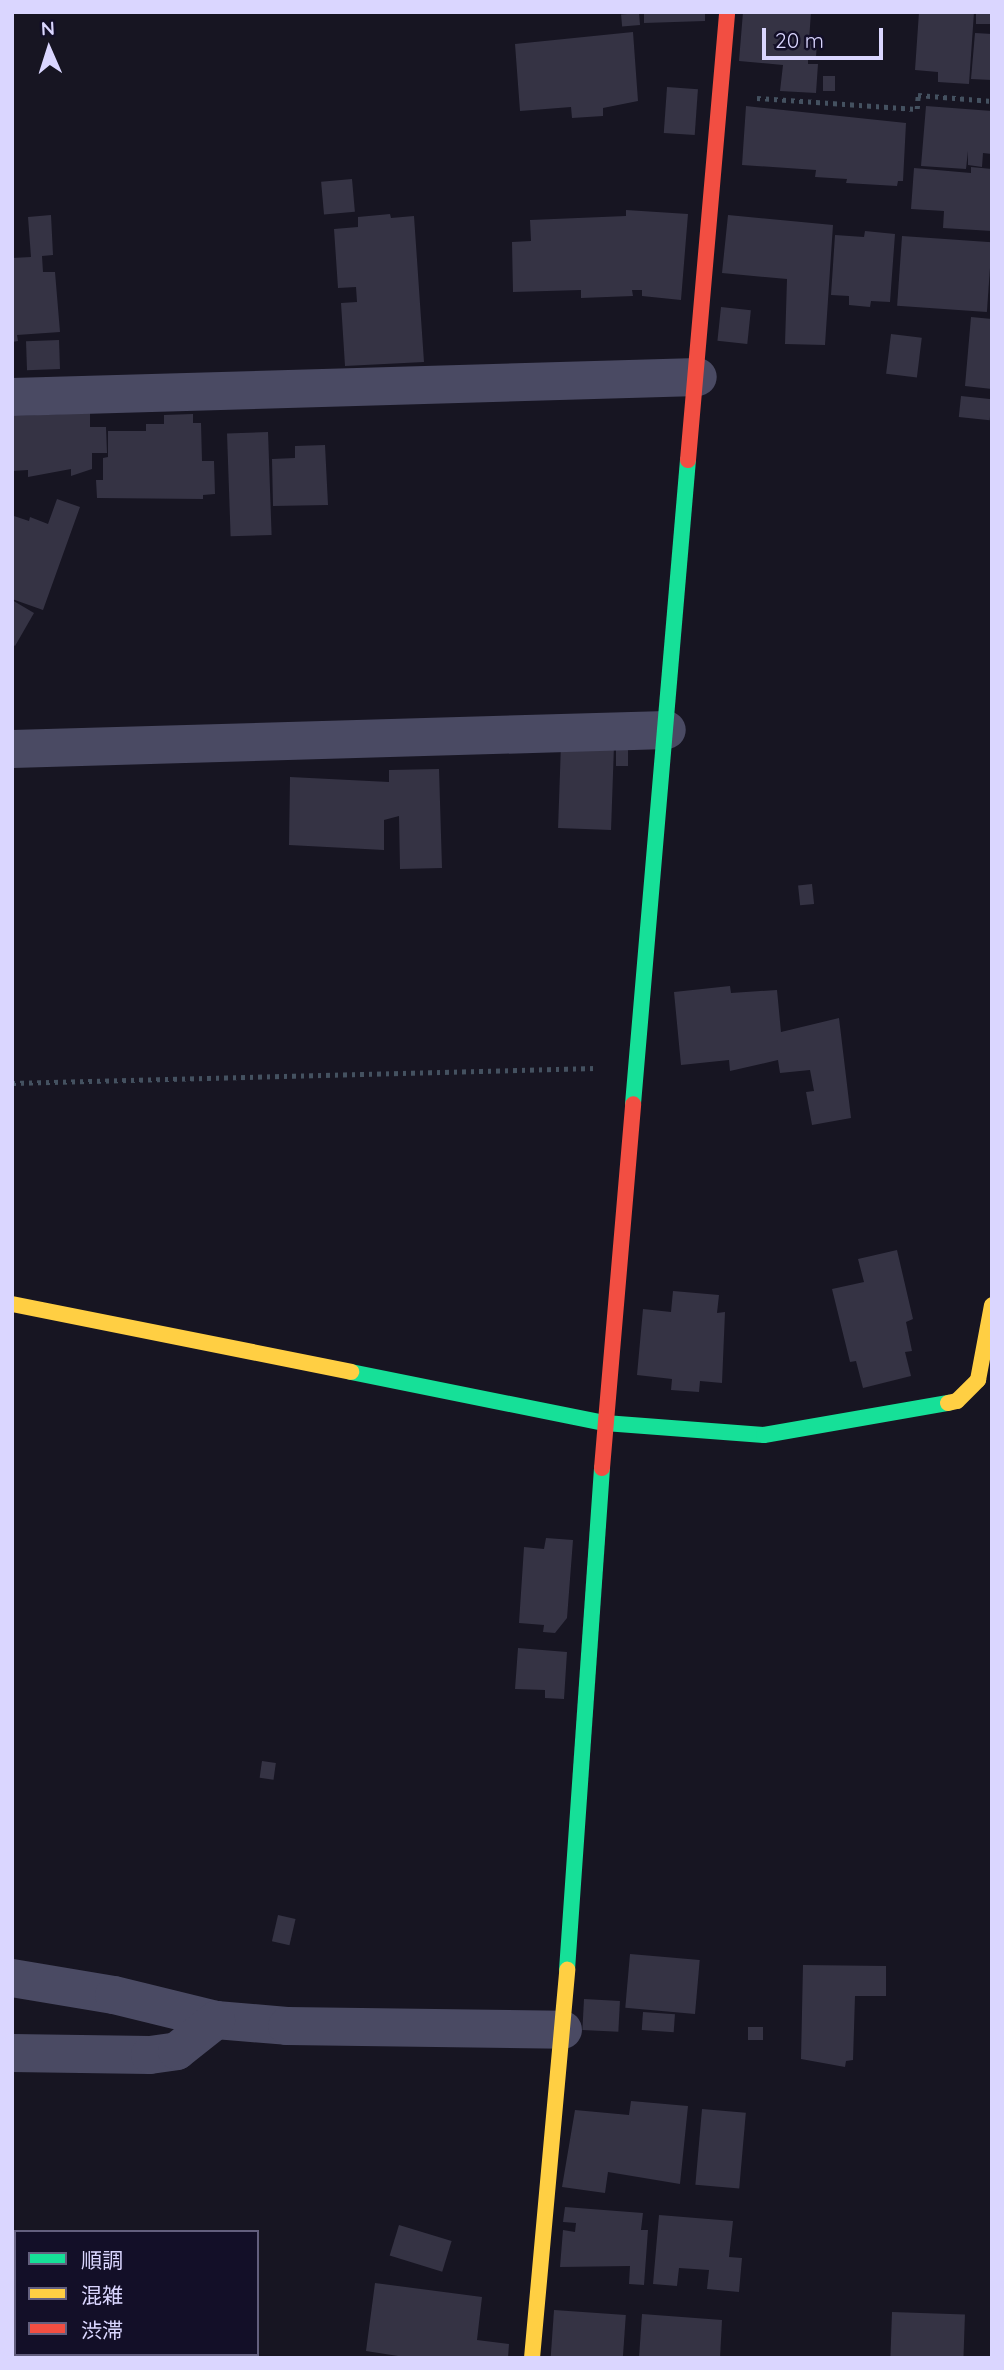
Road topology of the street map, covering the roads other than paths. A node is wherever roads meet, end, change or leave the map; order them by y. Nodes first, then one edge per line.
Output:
1 (727, 12) edge
2 (698, 377) junction
3 (12, 397) edge
4 (667, 730) junction
5 (12, 749) edge
6 (12, 1304) edge
7 (992, 1305) edge
8 (606, 1423) junction
9 (12, 1978) edge
10 (216, 2020) junction
11 (562, 2030) junction
12 (12, 2053) edge
13 (532, 2358) edge

1 - 2 street
2 - 3 street
2 - 4 street
4 - 5 street
4 - 8 street
6 - 8 street
7 - 8 street
8 - 11 street
9 - 10 street
10 - 11 street
10 - 12 street
11 - 13 street

